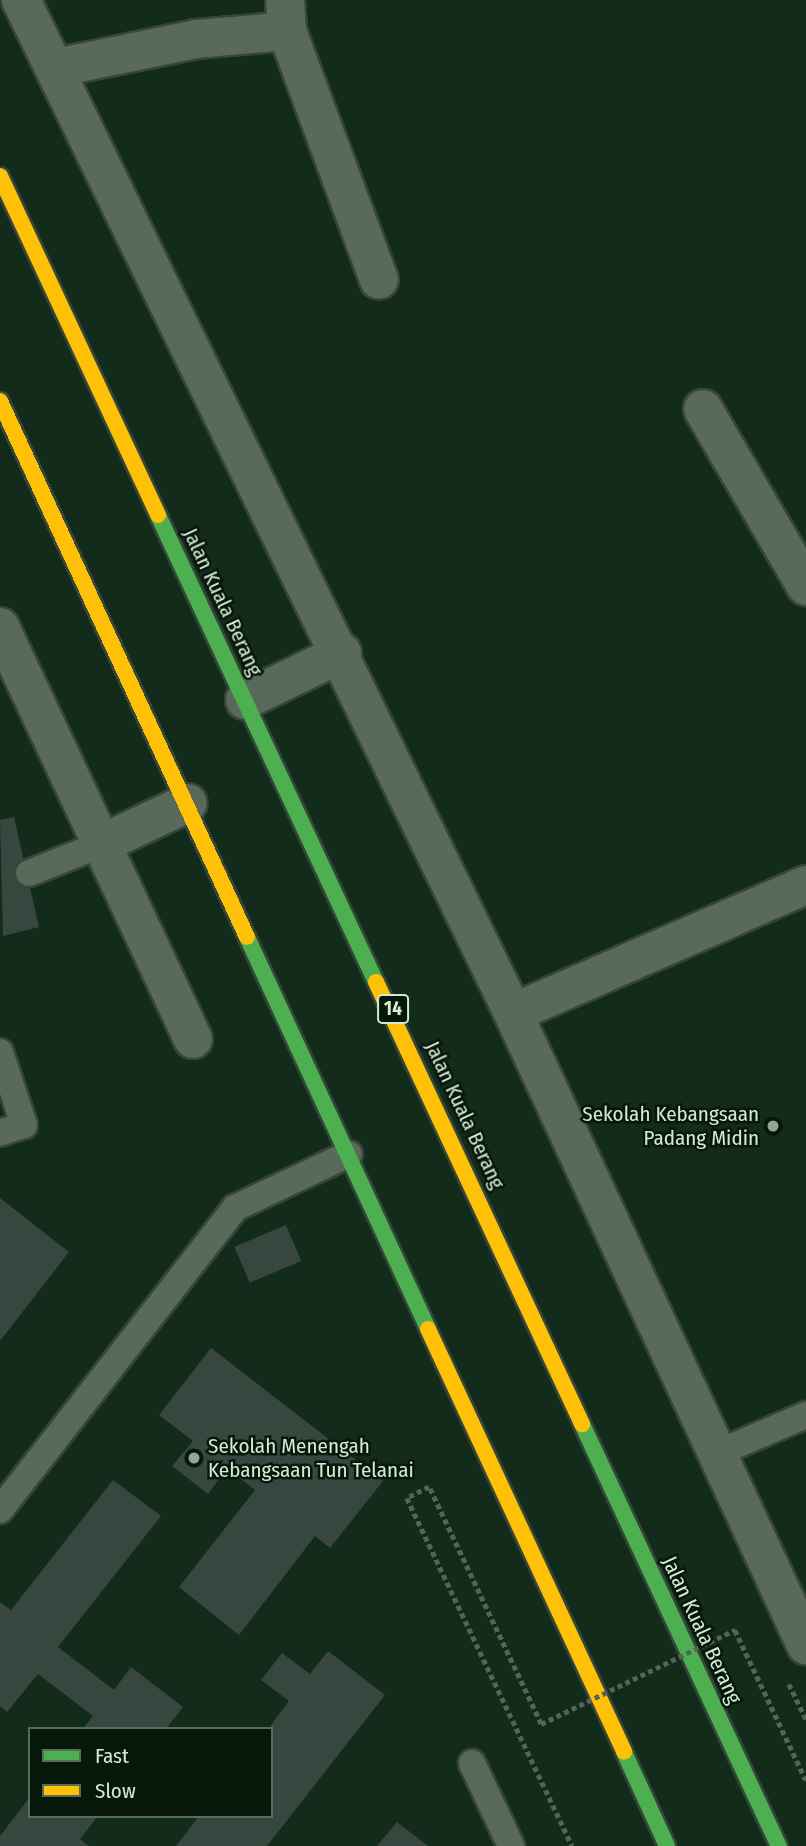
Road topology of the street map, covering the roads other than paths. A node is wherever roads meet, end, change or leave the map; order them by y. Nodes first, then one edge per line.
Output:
1 (21, 0) edge
2 (286, 16) edge
3 (55, 68) junction
4 (0, 176) edge
5 (379, 280) dead end
6 (0, 401) edge
7 (703, 409) dead end
8 (806, 586) edge
9 (0, 627) edge
10 (342, 653) junction
11 (245, 700) junction
12 (188, 803) junction
13 (99, 845) junction
14 (29, 873) dead end
15 (806, 885) edge
16 (513, 1013) junction
17 (193, 1039) dead end
18 (0, 1052) edge
19 (0, 1132) edge
20 (349, 1154) junction
21 (806, 1415) edge
22 (718, 1453) junction
23 (0, 1510) edge
24 (806, 1645) edge
25 (472, 1763) dead end
26 (511, 1846) edge
27 (667, 1846) edge
28 (779, 1846) edge

1 - 3 street
2 - 3 street
2 - 5 street
3 - 10 street
4 - 11 highway, Jalan Kuala Berang / 14
6 - 12 highway
7 - 8 street
9 - 13 street
10 - 11 street
10 - 16 street
11 - 28 highway, Jalan Kuala Berang / 14
12 - 13 street
12 - 20 highway
13 - 14 lane
13 - 17 street
15 - 16 street
16 - 22 street
18 - 19 lane
20 - 23 lane
20 - 27 highway
21 - 22 lane
22 - 24 street
25 - 26 lane

